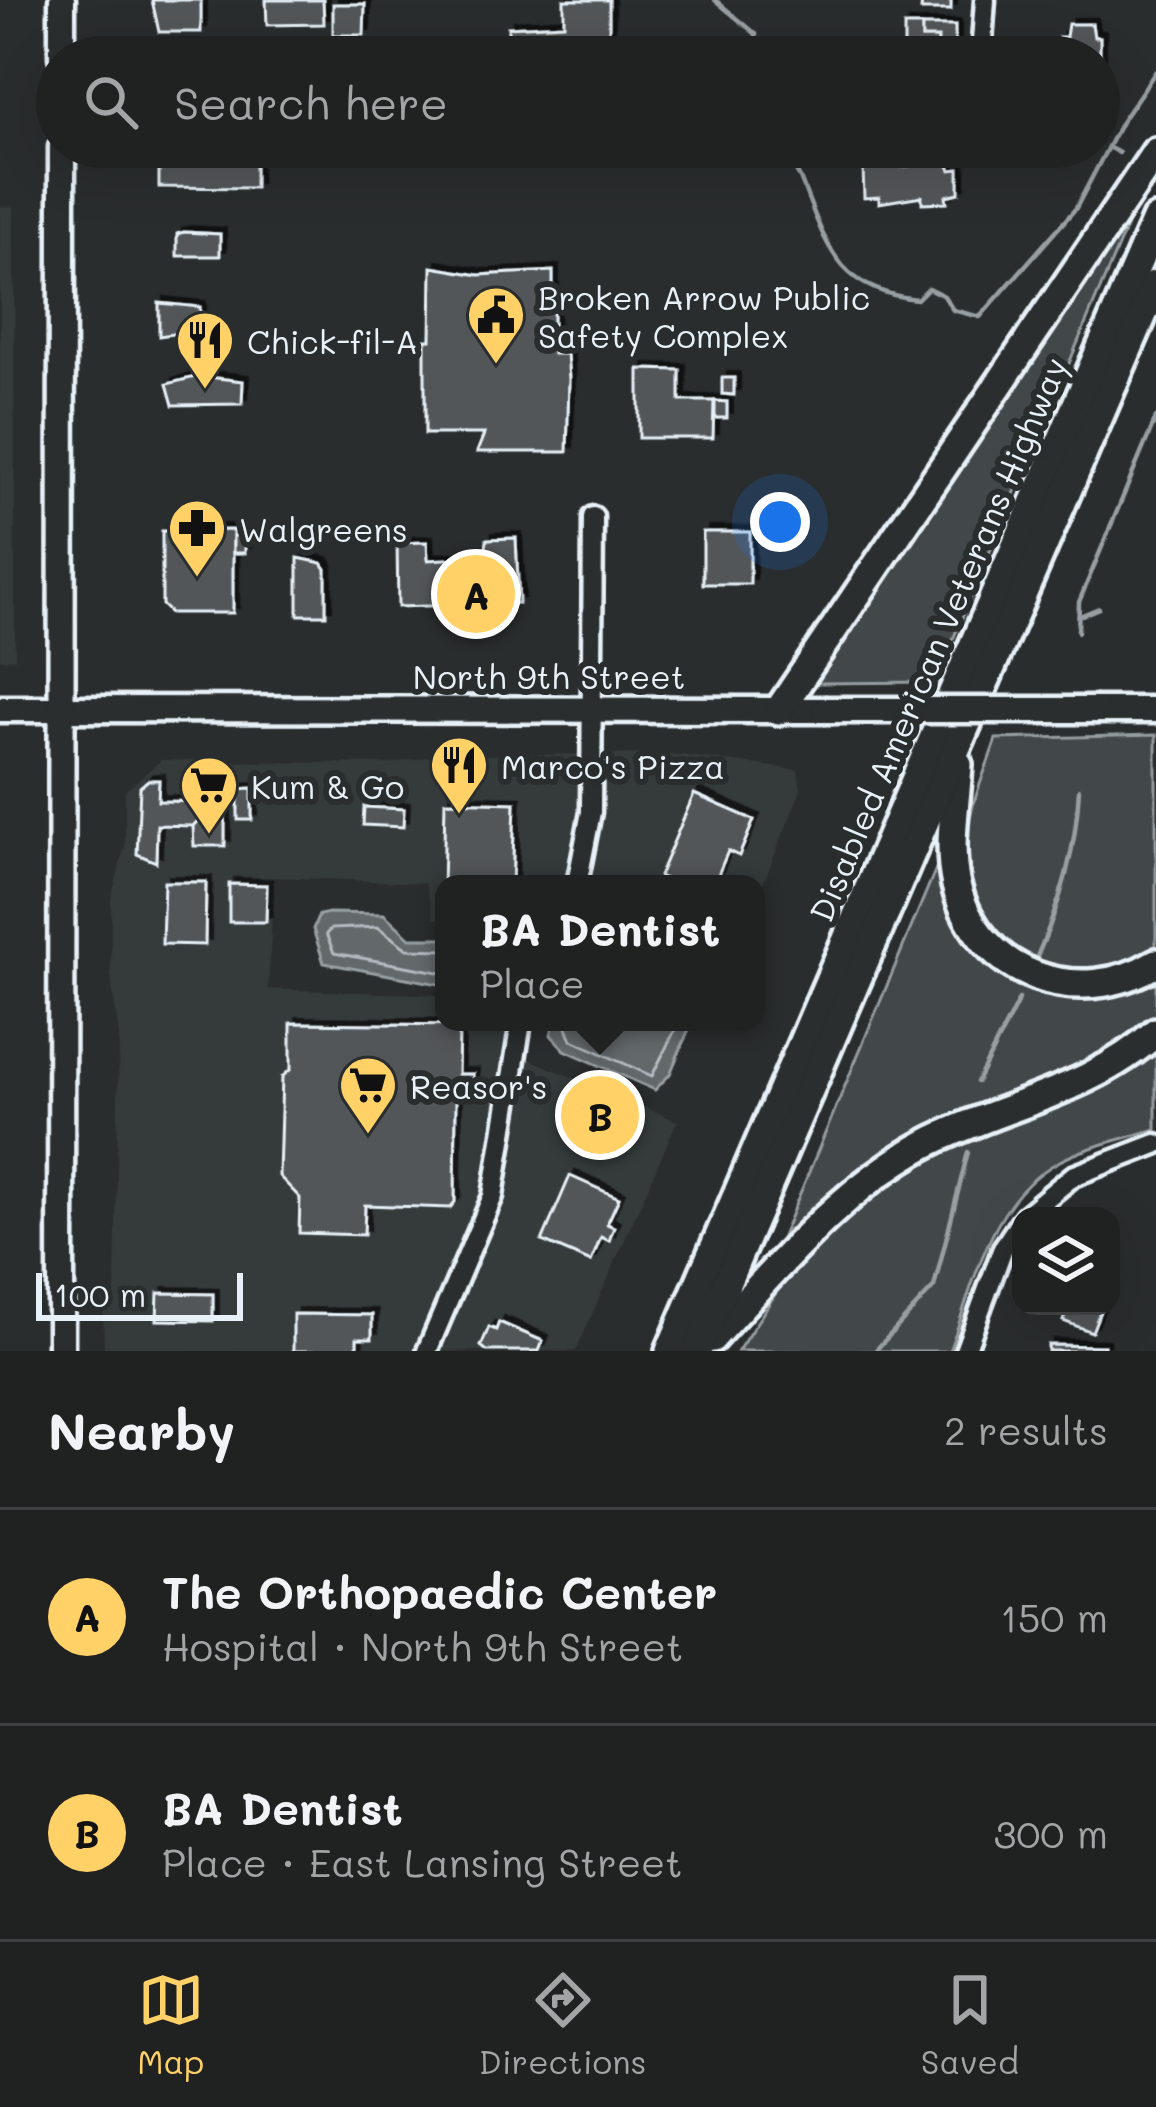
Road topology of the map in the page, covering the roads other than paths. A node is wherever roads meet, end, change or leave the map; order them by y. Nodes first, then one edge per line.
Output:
1 (62, 0) edge
2 (986, 0) edge
3 (62, 36) edge
4 (983, 36) edge
5 (1156, 152) edge
6 (62, 168) edge
7 (1156, 220) edge
8 (1156, 284) edge
9 (593, 518) dead end
10 (0, 710) edge
11 (64, 710) junction
12 (591, 710) junction
13 (779, 710) junction
14 (1156, 710) edge
15 (959, 745) junction
16 (579, 875) edge
17 (1156, 963) edge
18 (520, 1031) edge
19 (1156, 1032) edge
20 (1156, 1144) edge
21 (1036, 1207) edge
22 (1012, 1234) edge
23 (713, 1251) junction
24 (61, 1351) edge
25 (427, 1351) edge
26 (652, 1351) edge
27 (670, 1351) edge
28 (698, 1351) edge
29 (965, 1351) edge

1 - 3 main road
2 - 4 street
5 - 13 highway
6 - 11 main road
7 - 23 highway, Disabled American Veterans Highway
8 - 15 highway, Disabled American Veterans Highway
9 - 12 street
10 - 11 main road, North 9th Street
11 - 12 main road, North 9th Street
11 - 24 main road
12 - 13 main road, North 9th Street
12 - 16 street
13 - 14 main road, North 9th Street, bridge
15 - 17 highway
15 - 28 highway, Disabled American Veterans Highway
18 - 25 street
19 - 28 highway
20 - 21 street
22 - 29 street
23 - 26 highway
23 - 27 highway, Disabled American Veterans Highway

